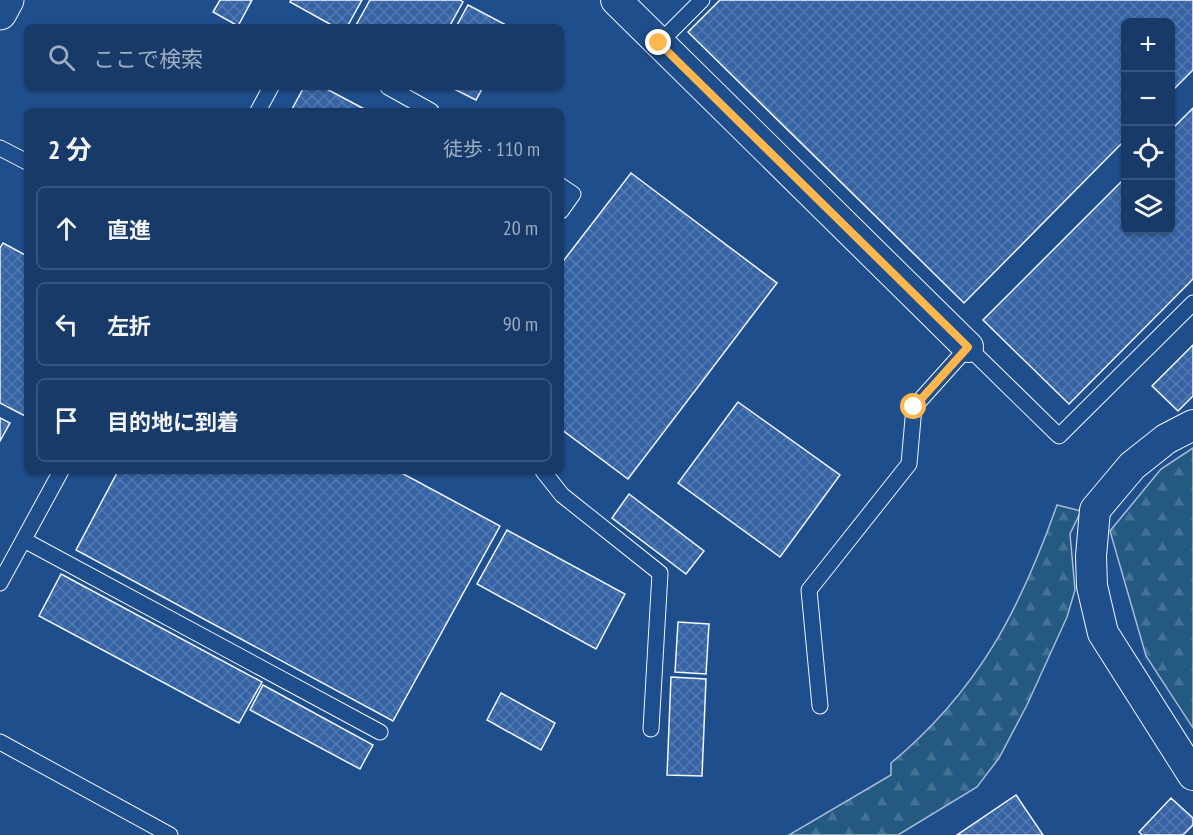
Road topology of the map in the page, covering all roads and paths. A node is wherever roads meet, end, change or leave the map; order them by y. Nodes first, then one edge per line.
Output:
1 (7, 0) edge
2 (616, 0) edge
3 (702, 0) edge
4 (0, 13) edge
5 (659, 43) junction
6 (269, 90) edge
7 (393, 90) edge
8 (260, 108) edge
9 (426, 108) edge
10 (0, 148) edge
11 (24, 160) edge
12 (564, 188) edge
13 (564, 207) edge
14 (1193, 303) edge
15 (968, 347) junction
16 (1193, 425) edge
17 (59, 474) edge
18 (545, 474) edge
19 (24, 540) junction
20 (0, 583) edge
21 (820, 706) dead end
22 (651, 729) dead end
23 (380, 732) dead end
24 (0, 742) edge
25 (1193, 775) edge
26 (170, 835) edge

1 - 4 main road
2 - 5 street
3 - 5 lane
5 - 15 street
6 - 8 lane
7 - 9 lane
10 - 11 lane
12 - 13 lane
14 - 15 lane
15 - 21 lane
16 - 25 street
17 - 19 lane
18 - 22 lane
19 - 20 lane
19 - 23 lane
24 - 26 lane

